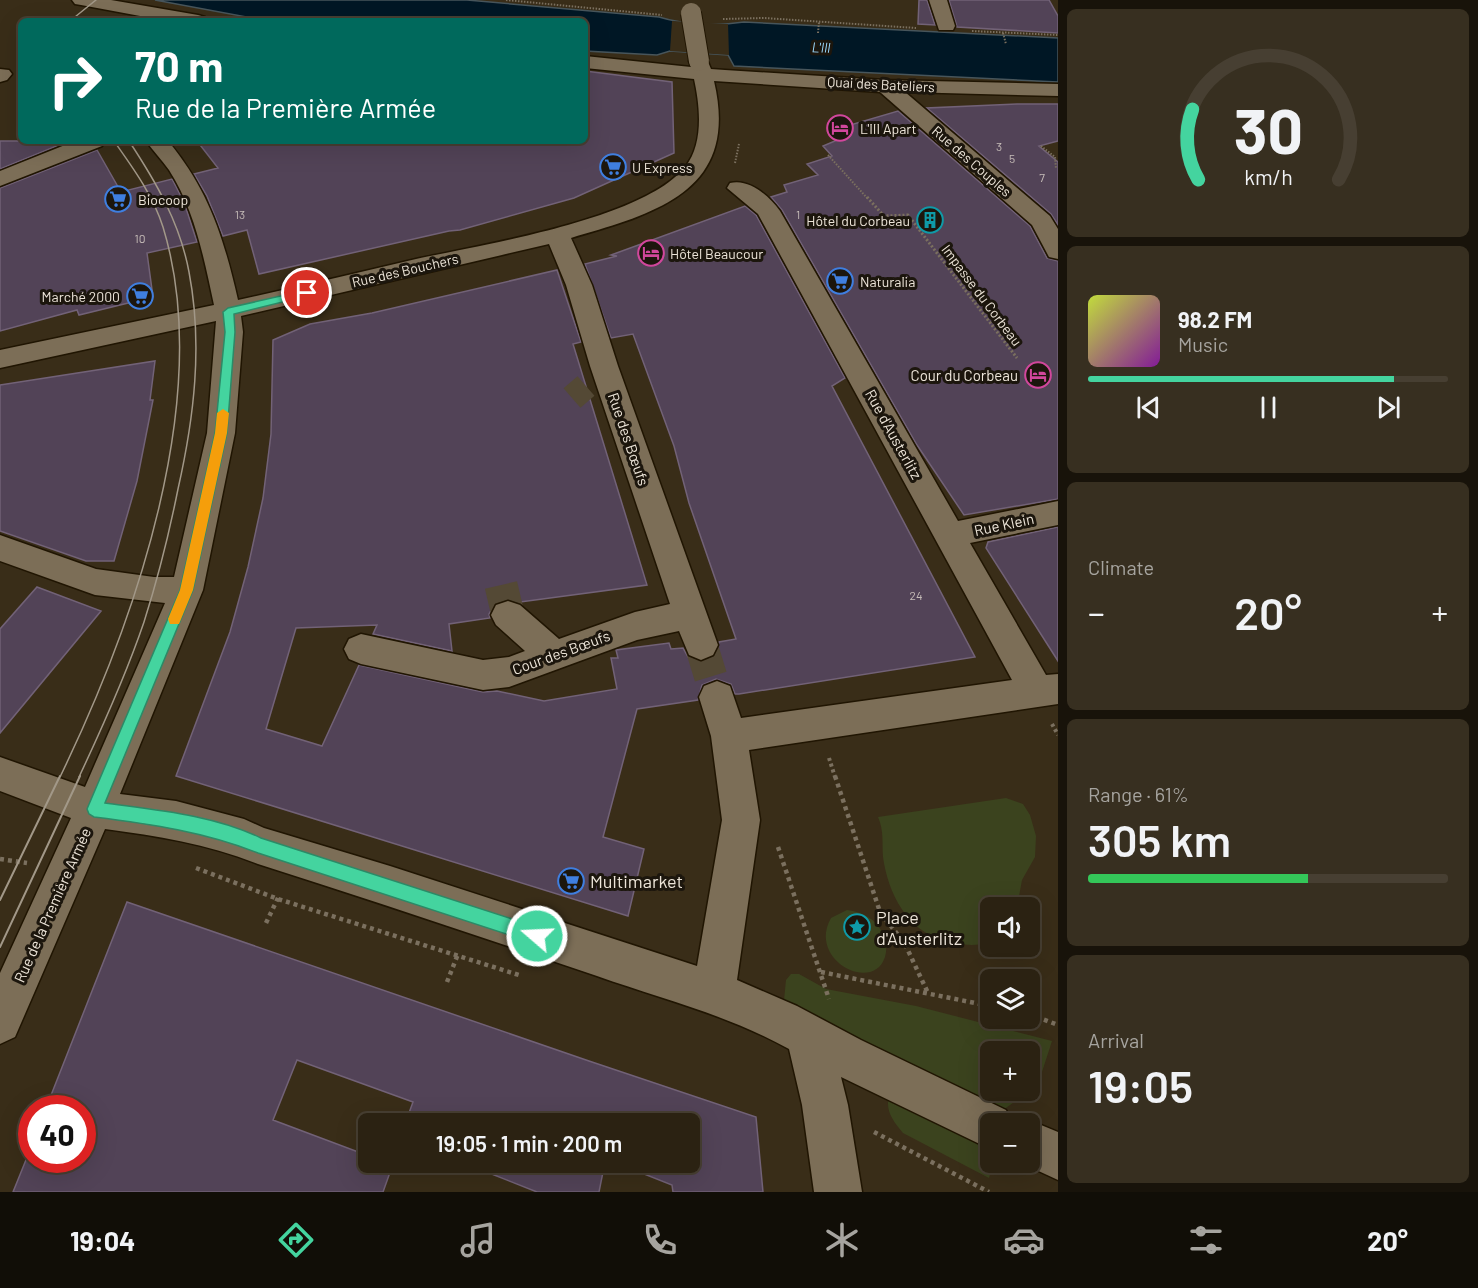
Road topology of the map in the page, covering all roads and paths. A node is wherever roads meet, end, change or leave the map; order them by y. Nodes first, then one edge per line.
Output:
1 (81, 0) edge
2 (506, 0) edge
3 (938, 0) edge
4 (119, 3) edge
5 (691, 6) edge
6 (667, 16) dead end
7 (102, 18) edge
8 (185, 18) edge
9 (729, 19) dead end
10 (819, 22) junction
11 (946, 26) dead end
12 (925, 28) dead end
13 (970, 31) dead end
14 (818, 33) dead end
15 (1003, 33) junction
16 (1058, 35) edge
17 (1006, 44) dead end
18 (588, 62) edge
19 (701, 67) junction
20 (885, 86) junction
21 (1058, 90) edge
22 (87, 144) edge
23 (159, 144) edge
24 (1041, 146) dead end
25 (828, 155) dead end
26 (1056, 169) dead end
27 (0, 179) edge
28 (738, 188) dead end
29 (557, 234) junction
30 (1056, 244) edge
31 (228, 312) junction
32 (1017, 358) dead end
33 (0, 359) edge
34 (1058, 513) edge
35 (950, 535) junction
36 (0, 548) edge
37 (187, 590) junction
38 (508, 615) tunnel mouth
39 (696, 630) joint
40 (361, 649) dead end
41 (555, 656) junction
42 (1047, 691) edge
43 (717, 697) tunnel mouth
44 (817, 723) junction
45 (729, 736) junction
46 (0, 774) edge
47 (94, 809) junction
48 (775, 835) dead end
49 (188, 866) dead end
50 (282, 892) dead end
51 (278, 899) junction
52 (266, 923) dead end
53 (458, 953) junction
54 (820, 972) junction
55 (524, 976) dead end
56 (447, 982) dead end
57 (714, 992) junction
58 (928, 993) junction
59 (980, 1004) edge
60 (1040, 1018) edge
61 (0, 1022) edge
62 (1058, 1025) edge
63 (807, 1034) junction
64 (845, 1056) junction
65 (980, 1121) edge
66 (1040, 1148) edge
67 (1058, 1156) edge
68 (838, 1192) edge

1 - 4 street
2 - 6 path
3 - 11 street
4 - 7 street
4 - 8 street
5 - 19 street, bridge
9 - 10 path
10 - 12 path
10 - 14 path
13 - 15 path
15 - 16 path
15 - 17 path
18 - 19 street, Quai des Bateliers
19 - 20 street, Quai des Bateliers
19 - 29 street, Rue des Bouchers
20 - 21 street, Quai des Bateliers
20 - 30 street, Rue des Couples
22 - 27 street
23 - 31 street, Rue de la Première Armée
24 - 26 path
25 - 32 path, Impasse du Corbeau
28 - 35 street, Rue d'Austerlitz
29 - 31 street, Rue des Bouchers
29 - 39 street, Rue des Bœufs
31 - 33 street, Rue des Bouchers
31 - 37 street, Rue de la Première Armée
34 - 35 street, Rue Klein
35 - 42 street, Rue d'Austerlitz
36 - 37 street
37 - 47 street, Rue de la Première Armée
38 - 41 street
39 - 41 street, Cour des Bœufs
40 - 41 street, Cour des Bœufs
42 - 44 street
43 - 45 street
44 - 45 street
44 - 58 path
45 - 57 street
46 - 47 street
47 - 57 street
47 - 61 street, Rue de la Première Armée
48 - 54 path
49 - 51 path
50 - 51 path
51 - 52 path
51 - 53 path
53 - 55 path
53 - 56 path
54 - 58 path
54 - 64 path
57 - 63 street
58 - 59 path
60 - 62 path
63 - 64 street
63 - 68 street
64 - 65 street
66 - 67 street

